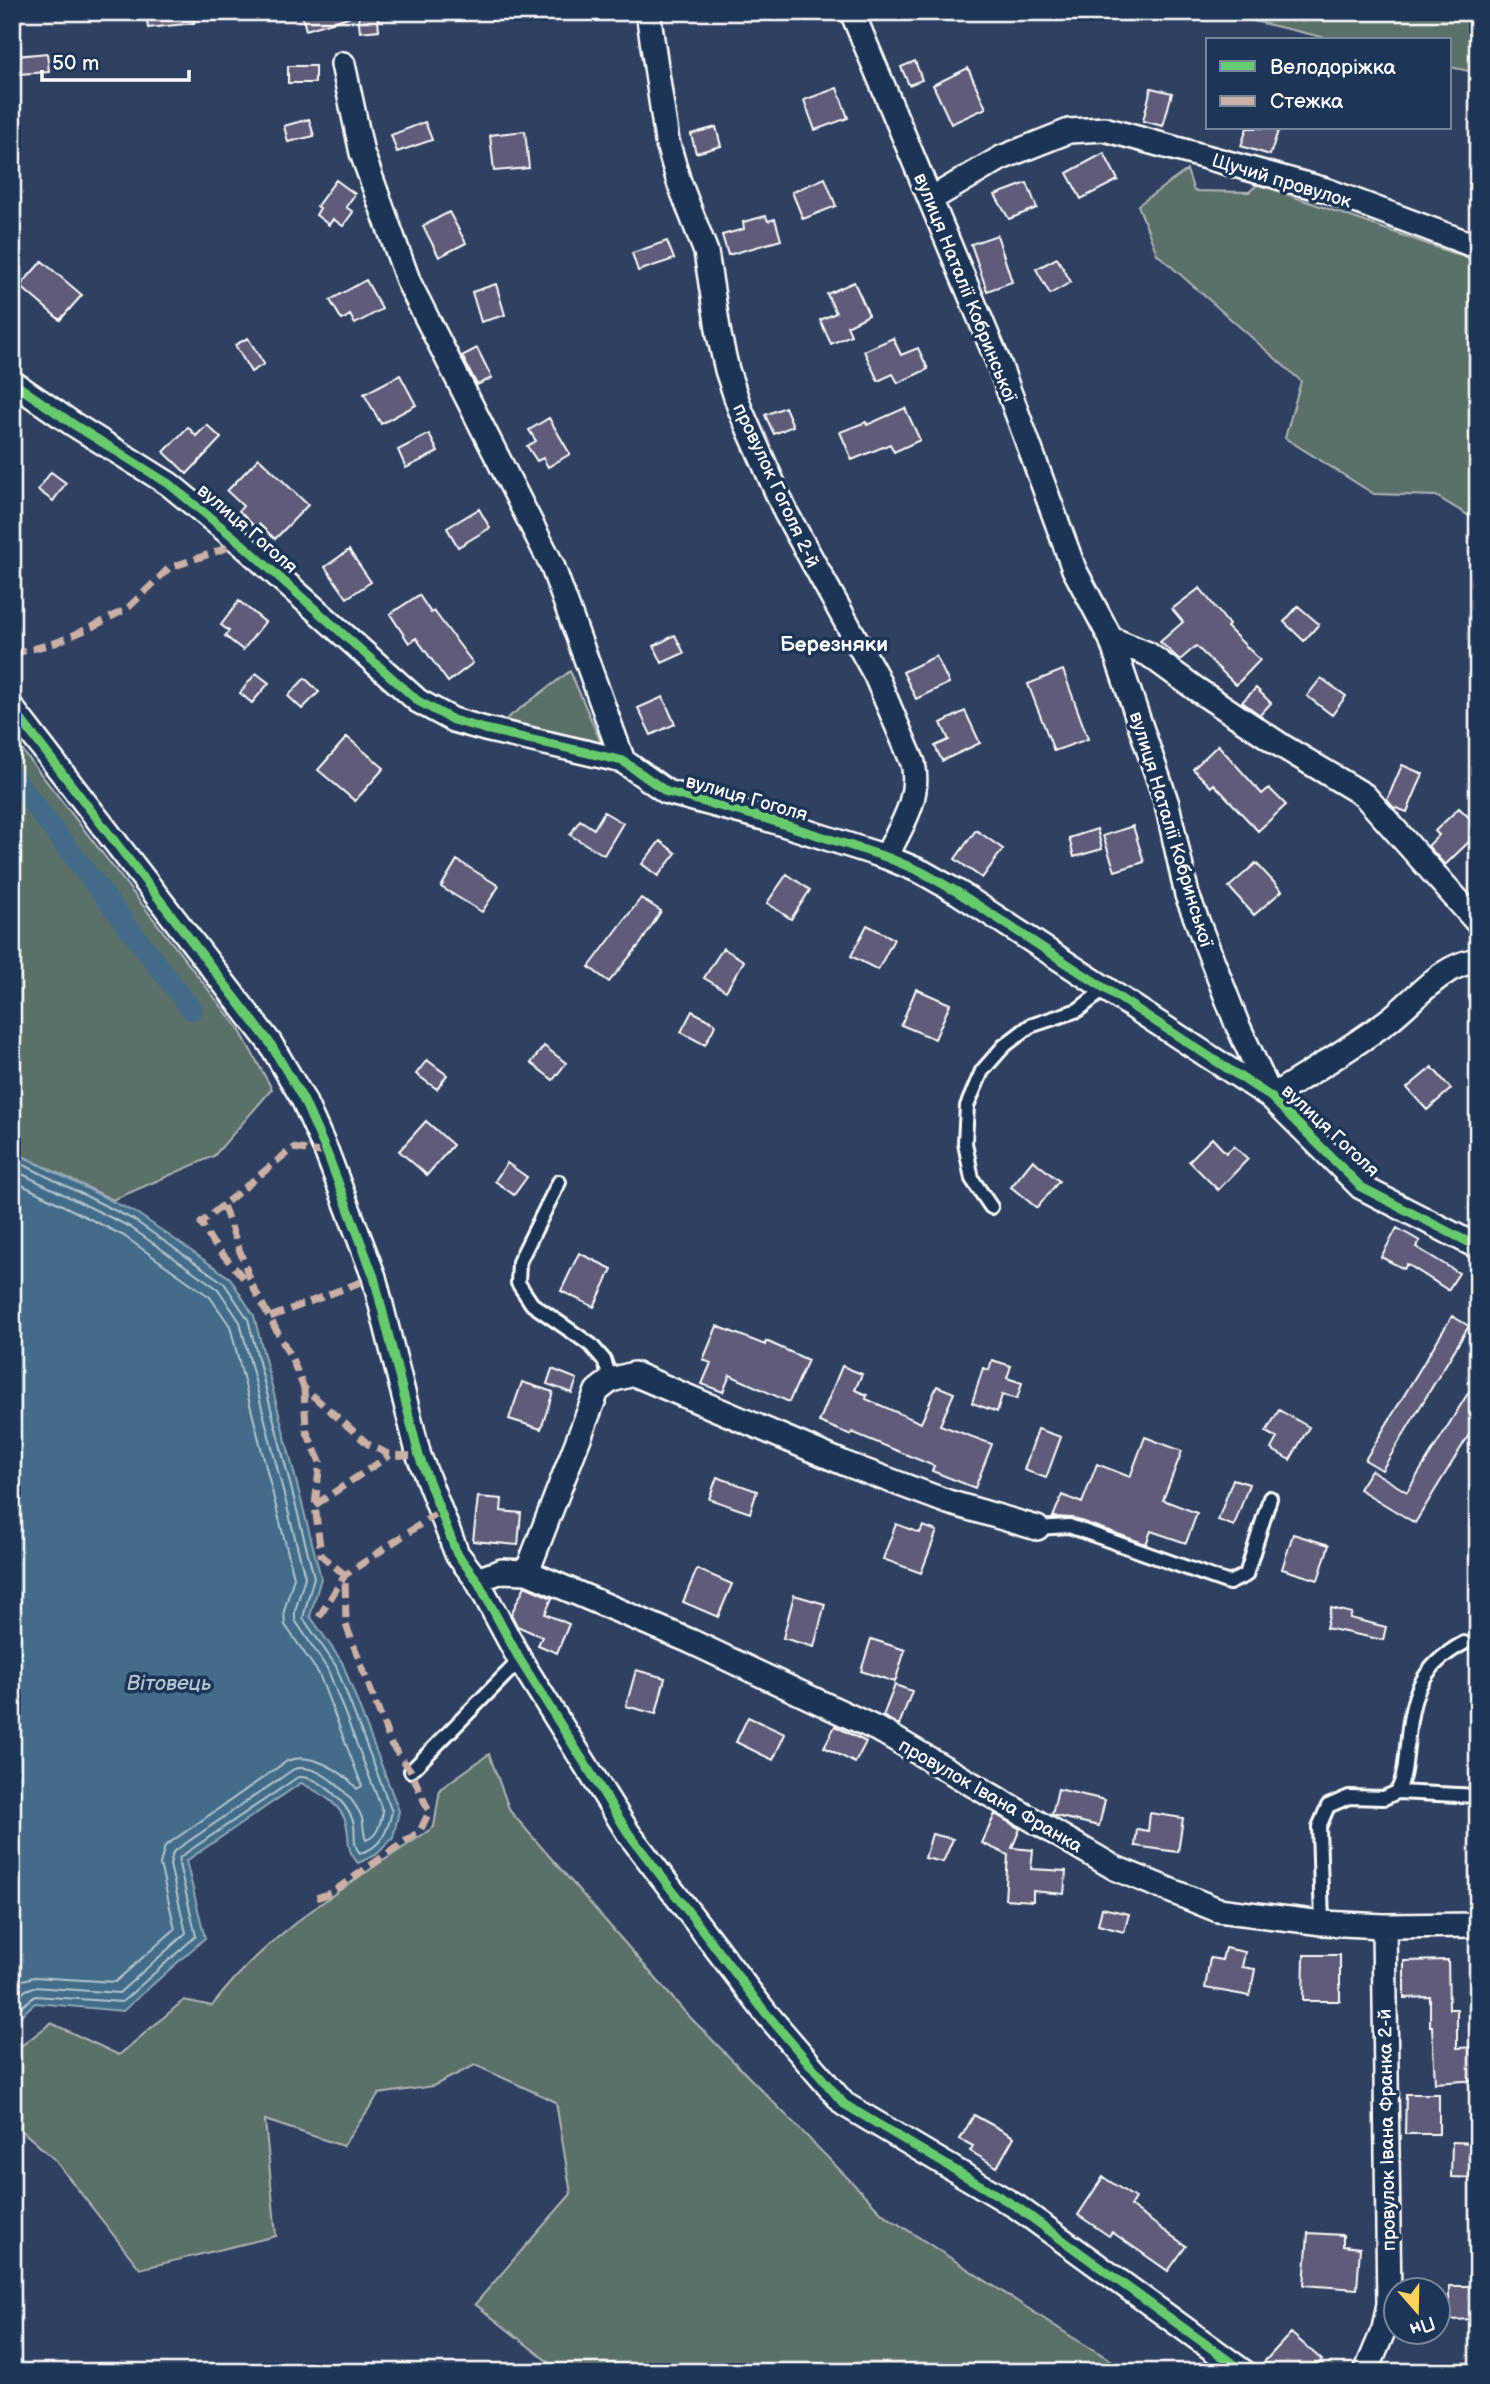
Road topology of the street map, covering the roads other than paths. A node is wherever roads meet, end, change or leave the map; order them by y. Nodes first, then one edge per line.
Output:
1 (648, 12) edge
2 (852, 12) edge
3 (343, 64) dead end
4 (931, 199) junction
5 (1478, 247) edge
6 (12, 382) edge
7 (1111, 639) junction
8 (12, 708) edge
9 (623, 761) junction
10 (886, 857) junction
11 (1478, 923) edge
12 (1478, 960) edge
13 (1105, 989) junction
14 (1271, 1097) junction
15 (559, 1182) dead end
16 (991, 1207) dead end
17 (1478, 1247) edge
18 (611, 1380) junction
19 (1270, 1498) dead end
20 (1037, 1528) joint
21 (527, 1572) junction
22 (477, 1580) junction
23 (1464, 1643) dead end
24 (520, 1660) junction
25 (411, 1771) dead end
26 (1397, 1793) junction
27 (1478, 1796) edge
28 (1322, 1923) junction
29 (1478, 1925) edge
30 (1384, 1926) junction
31 (1244, 2372) edge
32 (1366, 2372) edge

1 - 10 street, провулок Гоголя 2-й
2 - 4 street, вулиця Наталії Кобринської
3 - 9 street
4 - 5 street, Щучий провулок
4 - 7 street, вулиця Наталії Кобринської
6 - 9 street, вулиця Гоголя
7 - 11 street
7 - 14 street, вулиця Наталії Кобринської
8 - 22 street
9 - 10 street, вулиця Гоголя
10 - 13 street, вулиця Гоголя
12 - 14 street
13 - 14 street, вулиця Гоголя
13 - 16 lane
14 - 17 street, вулиця Гоголя
15 - 18 lane
18 - 20 street
18 - 21 street
19 - 20 lane
21 - 22 street, провулок Івана Франка
21 - 28 street, провулок Івана Франка
22 - 24 street
23 - 26 lane
24 - 25 lane
24 - 31 street
26 - 27 lane
26 - 28 lane
28 - 30 street, провулок Івана Франка
29 - 30 street, провулок Івана Франка
30 - 32 street, провулок Івана Франка 2-й

